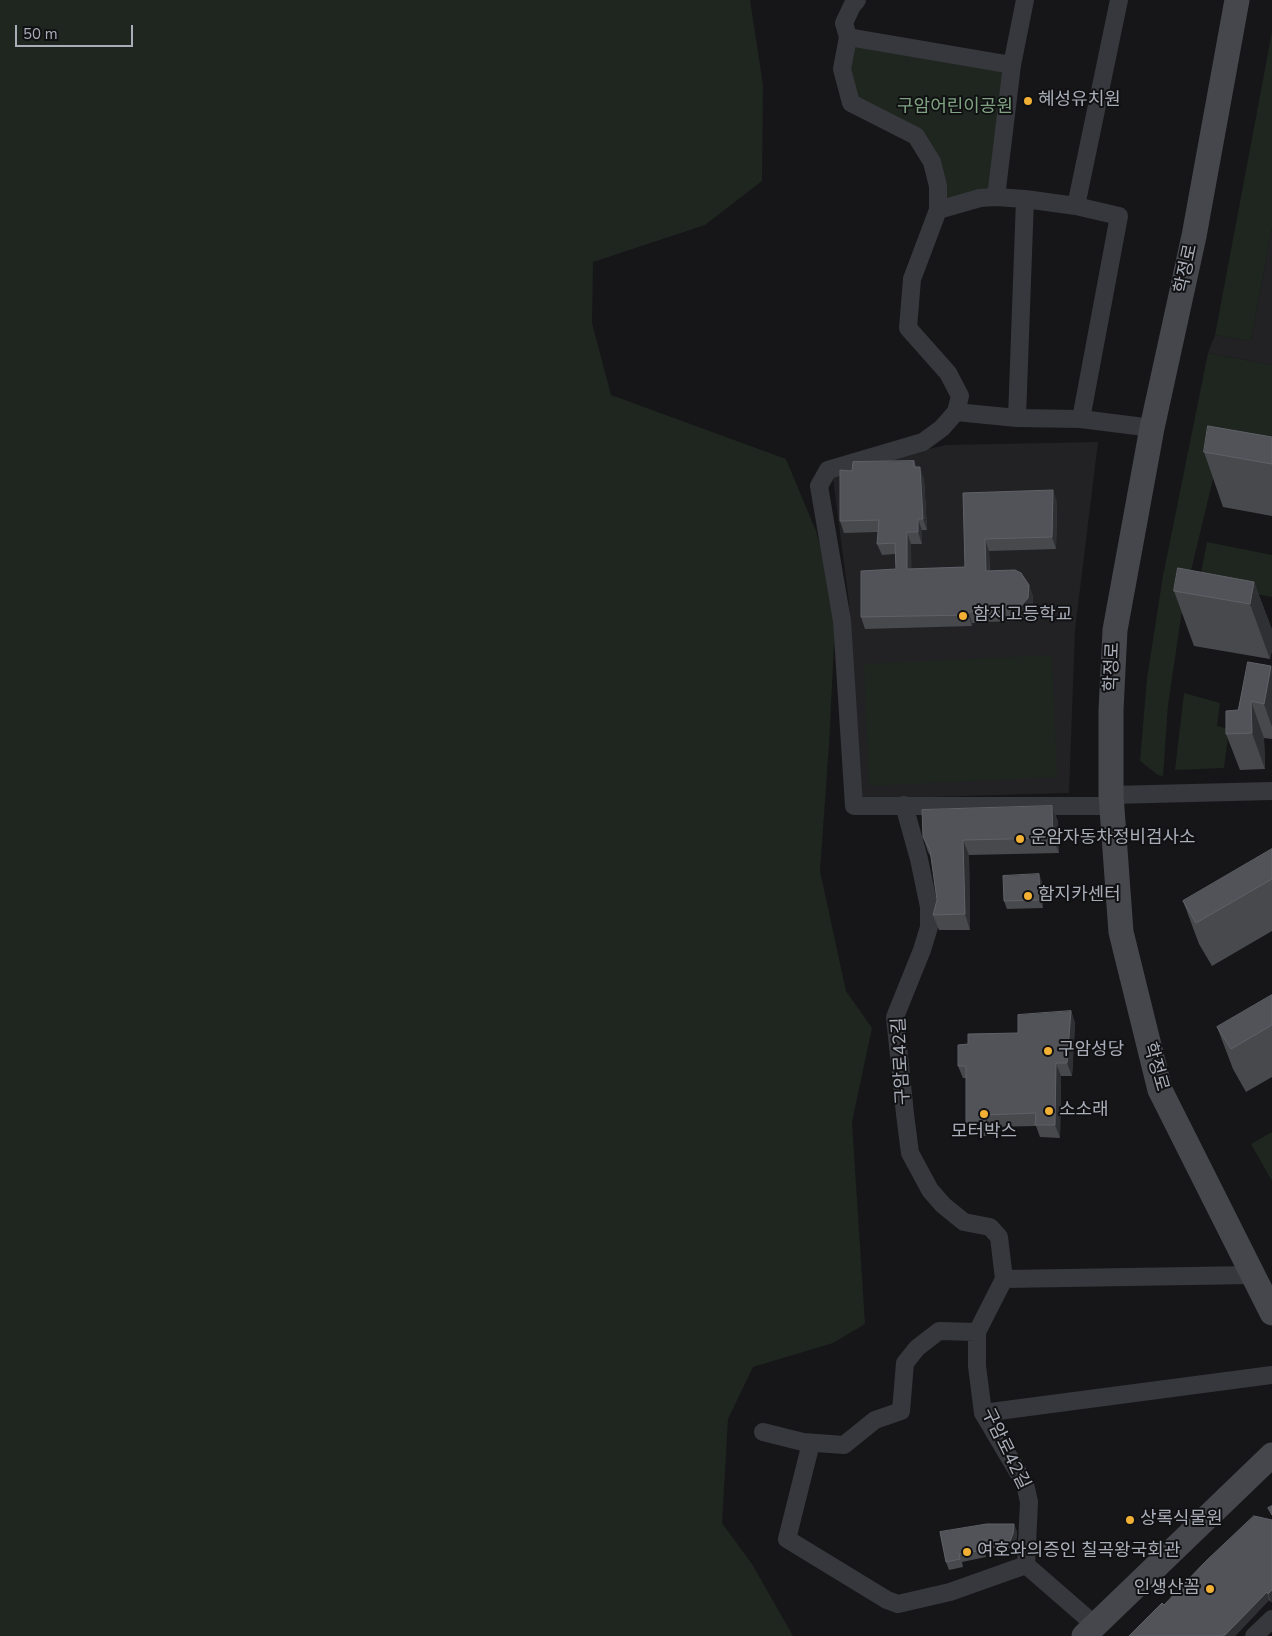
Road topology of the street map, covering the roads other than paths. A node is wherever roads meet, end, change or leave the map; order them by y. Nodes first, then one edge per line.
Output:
1 (857, 0) edge
2 (1025, 0) edge
3 (1119, 0) edge
4 (1237, 0) edge
5 (848, 37) junction
6 (1012, 65) junction
7 (996, 197) junction
8 (1025, 199) junction
9 (1076, 206) junction
10 (938, 210) junction
11 (956, 412) junction
12 (1017, 418) junction
13 (1081, 420) junction
14 (1152, 428) junction
15 (1272, 791) edge
16 (1112, 800) junction
17 (904, 806) junction
18 (1253, 1275) junction
19 (1004, 1279) junction
20 (1272, 1313) edge
21 (977, 1332) junction
22 (1272, 1374) edge
23 (984, 1413) junction
24 (763, 1432) dead end
25 (812, 1443) junction
26 (1272, 1455) edge
27 (1026, 1564) junction
28 (1272, 1619) edge
29 (1090, 1630) edge
30 (1254, 1636) edge

1 - 5 street
2 - 6 street
3 - 9 street
4 - 14 main road, 학정로
5 - 6 street
5 - 10 street
6 - 7 street
7 - 8 street
7 - 10 street
8 - 9 street
8 - 12 street
9 - 13 street
10 - 11 street
11 - 12 street
11 - 17 street
12 - 13 street
13 - 14 street
14 - 16 main road, 학정로
15 - 16 street
16 - 17 street
16 - 18 main road, 학정로
17 - 19 street, 구암로42길
18 - 19 street
18 - 20 main road, 학정로
19 - 21 street
21 - 23 street, 구암로42길
21 - 25 street
22 - 23 street
23 - 27 street, 구암로42길
24 - 25 street
25 - 27 street
26 - 29 main road
27 - 29 street
28 - 30 street

